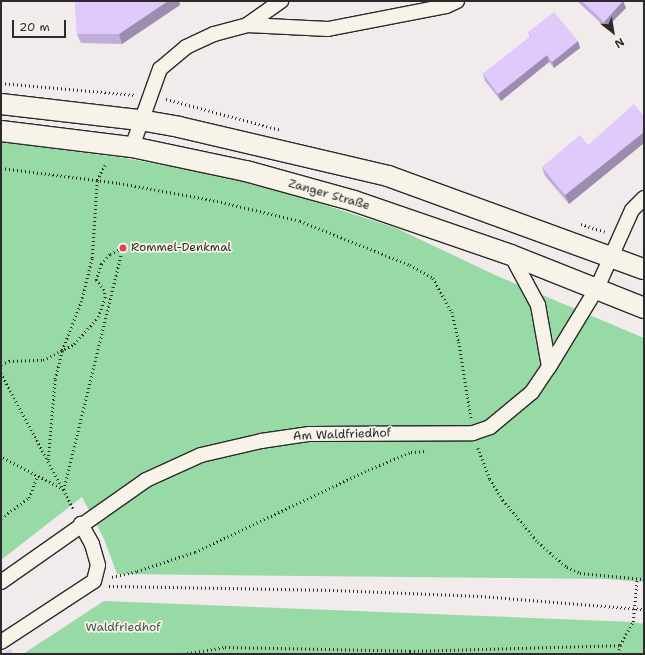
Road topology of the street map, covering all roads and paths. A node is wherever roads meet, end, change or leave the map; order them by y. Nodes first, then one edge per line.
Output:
1 (281, 1) edge
2 (457, 1) edge
3 (246, 25) junction
4 (1, 104) edge
5 (140, 120) junction
6 (1, 131) edge
7 (124, 146) junction
8 (1, 168) edge
9 (97, 180) junction
10 (644, 198) edge
11 (511, 255) junction
12 (611, 256) junction
13 (644, 269) edge
14 (597, 288) junction
15 (644, 308) edge
16 (62, 350) junction
17 (1, 364) edge
18 (549, 367) junction
19 (1, 373) edge
20 (473, 433) junction
21 (470, 447) dead end
22 (433, 450) dead end
23 (1, 457) edge
24 (48, 460) junction
25 (37, 476) junction
26 (64, 490) junction
27 (1, 518) edge
28 (81, 524) junction
29 (637, 579) junction
30 (644, 579) edge
31 (94, 580) junction
32 (1, 582) edge
33 (635, 607) junction
34 (644, 608) edge
35 (1, 642) edge
36 (620, 645) junction
37 (183, 654) edge
38 (618, 654) edge

1 - 3 street
2 - 3 street
3 - 5 street
4 - 5 street
5 - 7 street
5 - 12 street
6 - 7 street, Zanger Straße
7 - 9 path
7 - 11 street, Zanger Straße
8 - 9 path
9 - 16 path
9 - 20 path
10 - 12 street, Am Waldfriedhof
11 - 14 street, Zanger Straße
11 - 18 street
12 - 13 street
12 - 14 street, Am Waldfriedhof
14 - 15 street, Zanger Straße
14 - 18 street, Am Waldfriedhof
16 - 17 path
16 - 24 path
16 - 26 path
18 - 20 street, Am Waldfriedhof
19 - 24 path
20 - 28 street, Am Waldfriedhof
21 - 29 path
22 - 31 path
23 - 25 path
24 - 26 path
25 - 26 path
25 - 27 path
26 - 28 path
28 - 31 street
28 - 32 street, Am Waldfriedhof
29 - 30 path
29 - 33 path
31 - 33 path
31 - 35 street
33 - 34 path
33 - 36 path
36 - 37 path
36 - 38 path

